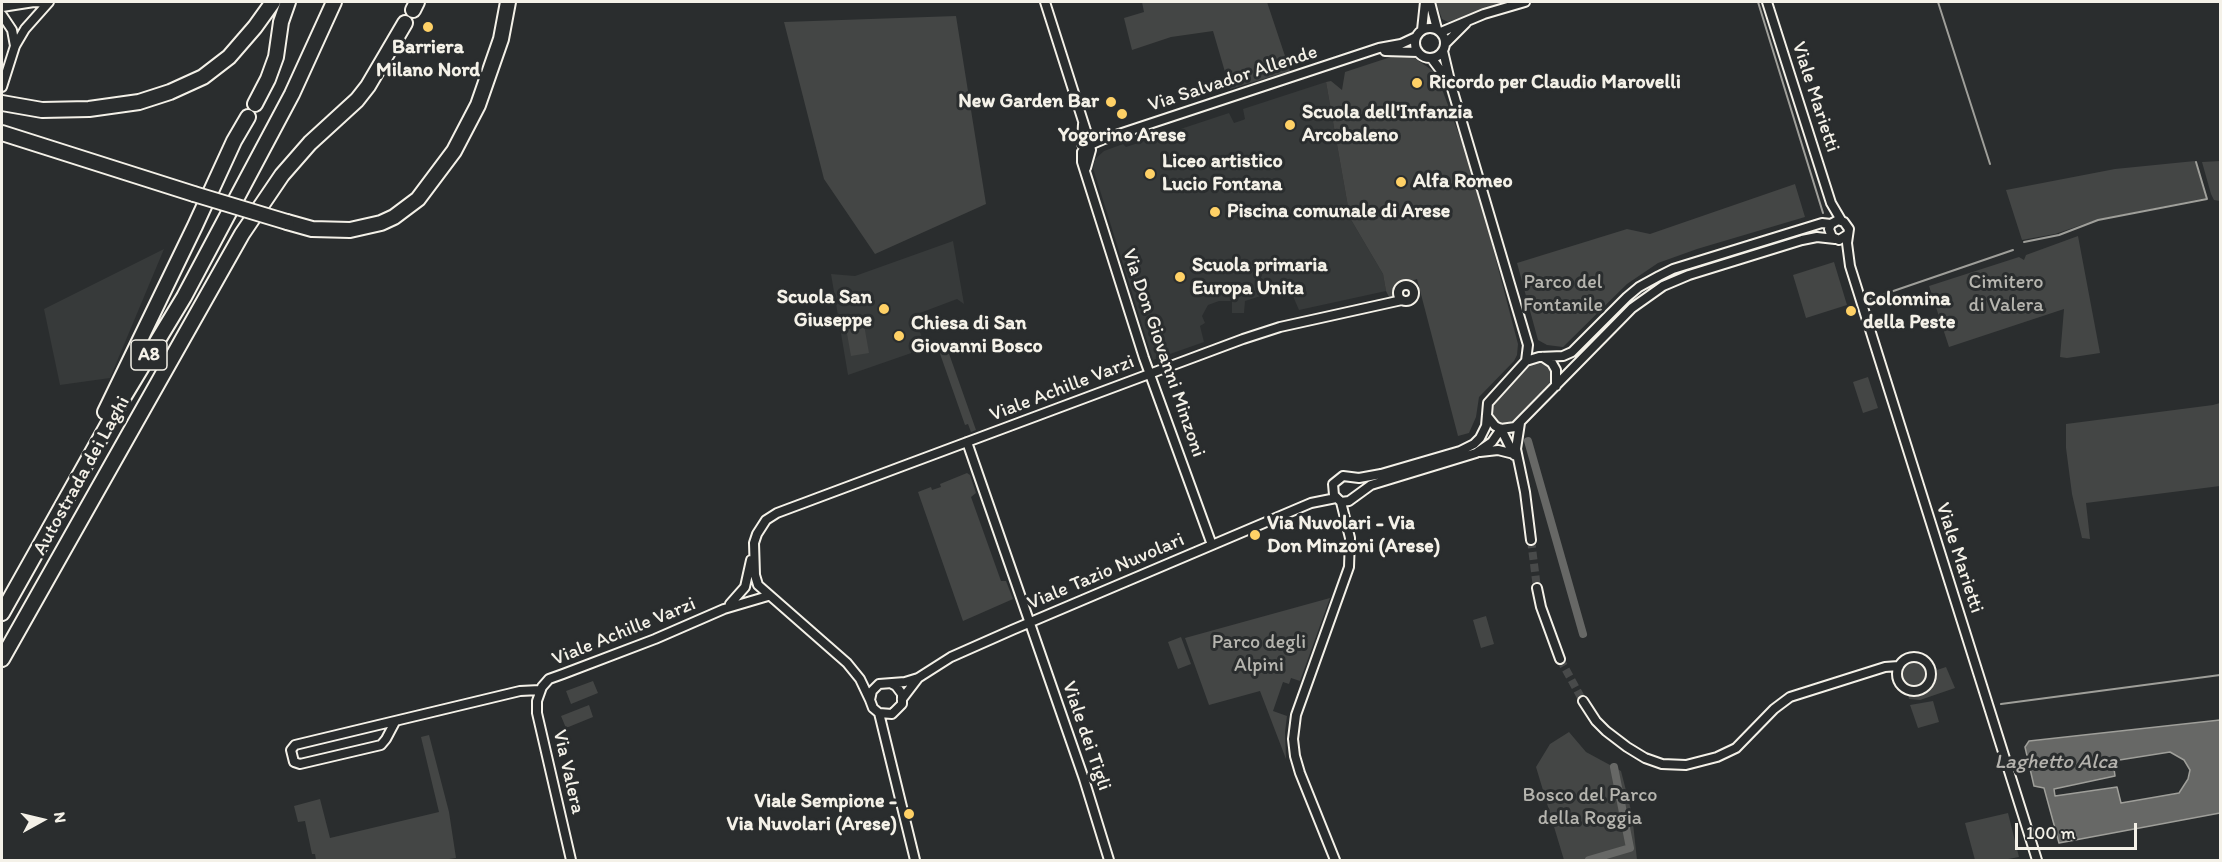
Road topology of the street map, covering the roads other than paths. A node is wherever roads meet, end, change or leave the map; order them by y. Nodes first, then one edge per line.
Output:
1 (48, 2) edge
2 (273, 2) edge
3 (288, 2) edge
4 (334, 2) edge
5 (508, 2) edge
6 (1045, 2) edge
7 (1427, 2) edge
8 (1526, 2) edge
9 (1767, 2) edge
10 (2, 8) edge
11 (2, 15) edge
12 (1469, 20) junction
13 (405, 23) dead end
14 (1439, 31) junction
15 (1419, 33) junction
16 (15, 46) junction
17 (1444, 47) junction
18 (1418, 52) junction
19 (1365, 53) junction
20 (1432, 59) junction
21 (1451, 85) junction
22 (2, 87) edge
23 (6, 104) edge
24 (255, 104) dead end
25 (248, 117) dead end
26 (2, 134) edge
27 (1089, 148) junction
28 (1835, 222) junction
29 (1847, 236) junction
30 (1835, 239) junction
31 (1850, 266) junction
32 (1402, 300) dead end
33 (1528, 345) junction
34 (1541, 357) junction
35 (1526, 361) junction
36 (1149, 374) junction
37 (1556, 386) junction
38 (1487, 416) junction
39 (1520, 423) junction
40 (1502, 429) junction
41 (967, 442) junction
42 (1476, 453) junction
43 (1514, 454) junction
44 (1518, 463) junction
45 (1351, 477) junction
46 (72, 487) junction
47 (1332, 488) junction
48 (1354, 497) junction
49 (1338, 500) junction
50 (1311, 503) junction
51 (1348, 530) junction
52 (1531, 540) tunnel mouth
53 (754, 543) junction
54 (1212, 545) junction
55 (758, 585) junction
56 (745, 587) junction
57 (1538, 588) tunnel mouth
58 (768, 596) junction
59 (724, 609) junction
60 (2, 613) edge
61 (1031, 622) junction
62 (2, 659) edge
63 (1560, 659) tunnel mouth
64 (1898, 669) junction
65 (918, 678) junction
66 (860, 679) junction
67 (879, 684) junction
68 (892, 684) junction
69 (540, 690) junction
70 (902, 699) junction
71 (870, 700) junction
72 (1583, 701) tunnel mouth
73 (879, 713) junction
74 (892, 714) junction
75 (395, 722) junction
76 (378, 726) junction
77 (886, 737) junction
78 (384, 742) junction
79 (571, 861) edge
80 (915, 861) edge
81 (1109, 861) edge
82 (1335, 861) edge
83 (2037, 861) edge

1 - 10 street
1 - 16 street
2 - 23 highway
3 - 24 highway
4 - 46 highway, Autostrada dei Laghi / A8
5 - 26 highway, bridge
6 - 27 street
7 - 14 street
7 - 15 street
8 - 12 street
9 - 28 street, Viale Marietti
11 - 16 street
12 - 14 street
12 - 17 street
13 - 62 highway, Autostrada dei Laghi / A8
14 - 15 street
14 - 17 street
15 - 18 street
15 - 19 street, Via Salvador Allende
16 - 22 street
17 - 20 street
17 - 21 street
18 - 19 street, Via Salvador Allende
18 - 20 street
19 - 27 street, Via Salvador Allende
20 - 21 street
21 - 33 street
25 - 46 highway, A8
27 - 36 street, Via Don Giovanni Minzoni
28 - 29 street
28 - 30 street
28 - 34 street
29 - 30 street
29 - 31 street, Viale Marietti
30 - 31 street, Viale Marietti
30 - 37 street
31 - 83 street, Viale Marietti
32 - 36 street, Viale Achille Varzi
33 - 34 street
33 - 35 street
34 - 35 street
34 - 37 street
35 - 38 street
36 - 41 street, Viale Achille Varzi
36 - 54 street, Via Don Giovanni Minzoni
37 - 39 street
38 - 40 street
38 - 45 street
39 - 40 street
39 - 44 street
40 - 42 street
40 - 43 street
41 - 53 street, Viale Achille Varzi
41 - 61 street, Viale dei Tigli
42 - 43 street
42 - 48 street
43 - 44 street
44 - 52 street
45 - 47 street
45 - 48 street
46 - 60 highway, Autostrada dei Laghi / A8
47 - 49 street
47 - 50 street, Viale Tazio Nuvolari
48 - 49 street
48 - 51 street
49 - 50 street, Viale Tazio Nuvolari
49 - 51 street
50 - 54 street, Viale Tazio Nuvolari
51 - 82 street
53 - 55 street
53 - 56 street, Viale Achille Varzi
54 - 61 street, Viale Tazio Nuvolari
55 - 56 street
55 - 58 street
56 - 59 street, Viale Achille Varzi
57 - 63 street
58 - 59 street, Viale Achille Varzi
58 - 66 street
59 - 69 street, Viale Achille Varzi
61 - 65 street, Viale Tazio Nuvolari
61 - 81 street, Viale dei Tigli
64 - 64 street
64 - 72 street
65 - 68 street, Viale Tazio Nuvolari
65 - 70 street, Viale Tazio Nuvolari
66 - 67 street
66 - 71 street
67 - 68 street
67 - 71 street
68 - 70 street
69 - 75 street
69 - 79 street, Via Valera
70 - 74 street
71 - 73 street
73 - 74 street
73 - 77 street
74 - 77 street
75 - 76 street
75 - 78 street
76 - 78 street
76 - 78 street
77 - 80 street

